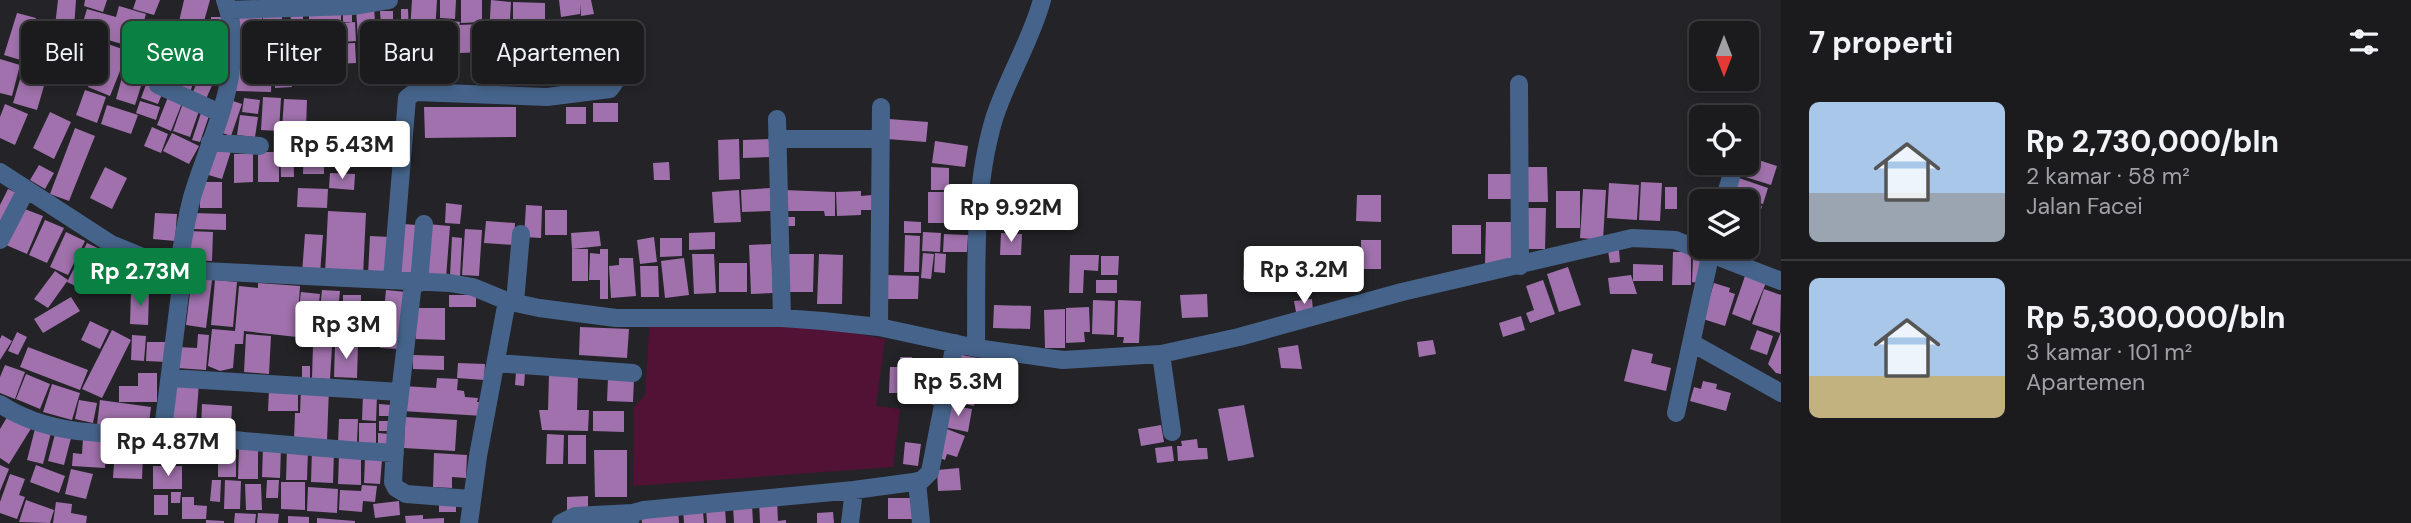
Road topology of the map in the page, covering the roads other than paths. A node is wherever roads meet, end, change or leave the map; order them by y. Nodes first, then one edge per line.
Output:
1 (389, 0) edge
2 (1042, 3) edge
3 (227, 5) edge
4 (614, 84) edge
5 (1519, 84) dead end
6 (158, 85) dead end
7 (881, 107) dead end
8 (220, 113) junction
9 (777, 119) dead end
10 (777, 139) junction
11 (880, 139) junction
12 (210, 142) junction
13 (260, 146) dead end
14 (0, 172) edge
15 (26, 190) junction
16 (424, 224) dead end
17 (521, 234) dead end
18 (0, 240) edge
19 (1689, 244) edge
20 (1709, 259) edge
21 (1731, 259) edge
22 (1520, 266) junction
23 (180, 269) junction
24 (392, 281) junction
25 (1781, 281) edge
26 (416, 283) junction
27 (511, 301) junction
28 (782, 318) junction
29 (878, 327) junction
30 (955, 343) junction
31 (1692, 343) junction
32 (976, 348) junction
33 (1161, 354) junction
34 (496, 363) junction
35 (633, 373) dead end
36 (170, 377) junction
37 (400, 392) junction
38 (1781, 393) edge
39 (0, 404) edge
40 (1676, 413) dead end
41 (1172, 432) dead end
42 (162, 437) junction
43 (395, 453) junction
44 (917, 481) junction
45 (854, 490) junction
46 (471, 499) junction
47 (631, 518) edge
48 (469, 523) edge
49 (561, 523) edge
50 (850, 523) edge
51 (921, 523) edge

1 - 3 street
2 - 32 street
3 - 8 street
4 - 24 street
5 - 22 street
6 - 8 street
7 - 11 street
8 - 12 street
9 - 10 street
10 - 11 street
10 - 28 street
11 - 29 street
12 - 13 street
12 - 23 street
14 - 15 street
15 - 18 street
15 - 23 street
16 - 26 street
17 - 27 street
19 - 22 street
20 - 31 street
21 - 25 street
22 - 33 street
23 - 24 street
23 - 36 street
24 - 26 street
26 - 27 street
26 - 37 street
27 - 28 street
27 - 34 street
28 - 29 street
29 - 30 street
30 - 32 street
30 - 44 street
31 - 38 street
31 - 40 street
32 - 33 street
33 - 41 street
34 - 35 street
34 - 46 street
36 - 37 street
36 - 42 street
37 - 43 street
39 - 42 street
42 - 43 street
43 - 46 street
44 - 45 street
44 - 51 street
45 - 47 street
45 - 50 street
46 - 48 street
47 - 49 street

